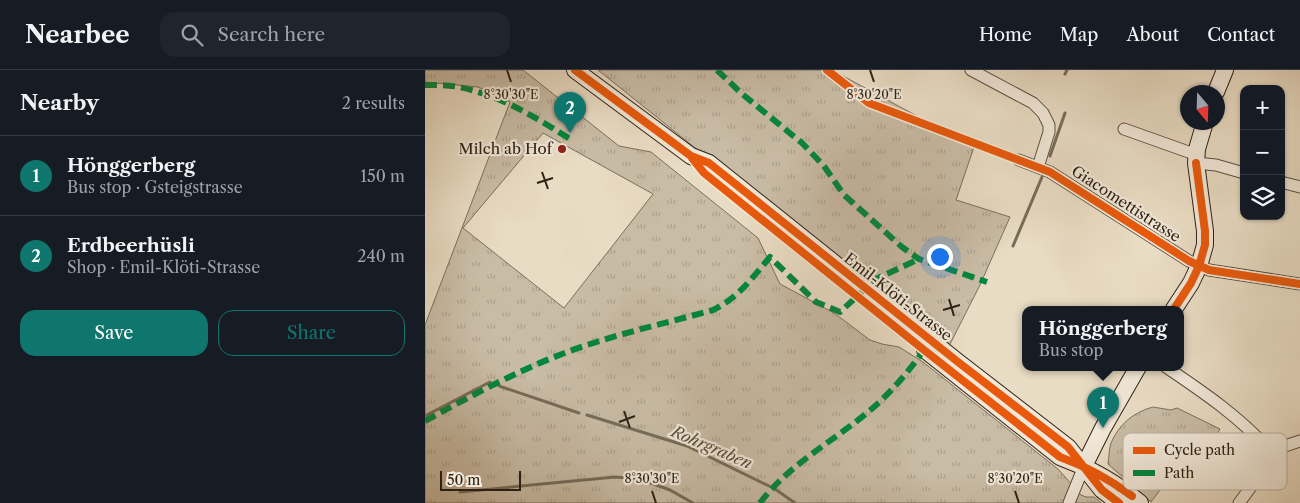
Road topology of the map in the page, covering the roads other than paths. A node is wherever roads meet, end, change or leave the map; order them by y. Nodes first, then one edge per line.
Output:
1 (575, 70) edge
2 (971, 70) edge
3 (1225, 70) edge
4 (1219, 85) edge
5 (1125, 129) dead end
6 (1203, 130) edge
7 (1197, 159) junction
8 (1019, 160) dead end
9 (1038, 167) junction
10 (1240, 171) edge
11 (1285, 183) edge
12 (1300, 187) edge
13 (1199, 266) junction
14 (1300, 284) edge
15 (1176, 306) edge
16 (1136, 371) edge
17 (1173, 371) edge
18 (1254, 433) edge
19 (1300, 441) edge
20 (1287, 445) edge
21 (1084, 466) junction
22 (1123, 490) edge
23 (1124, 490) edge
24 (1249, 490) edge
25 (1069, 503) edge
26 (1119, 503) edge
27 (1140, 503) edge
28 (1239, 503) edge

1 - 21 street, Emil-Klöti-Strasse
2 - 9 street
3 - 4 street
5 - 7 street
6 - 7 street
7 - 10 street
7 - 13 street
8 - 9 street, Giacomettistrasse
9 - 13 street, Giacomettistrasse
11 - 12 street
13 - 14 street, Giacomettistrasse
13 - 15 street
16 - 21 street
17 - 18 street
19 - 20 street
21 - 22 street, Emil-Klöti-Strasse
21 - 25 street
21 - 26 street, Emil-Klöti-Strasse
23 - 27 street, Emil-Klöti-Strasse
24 - 28 street

